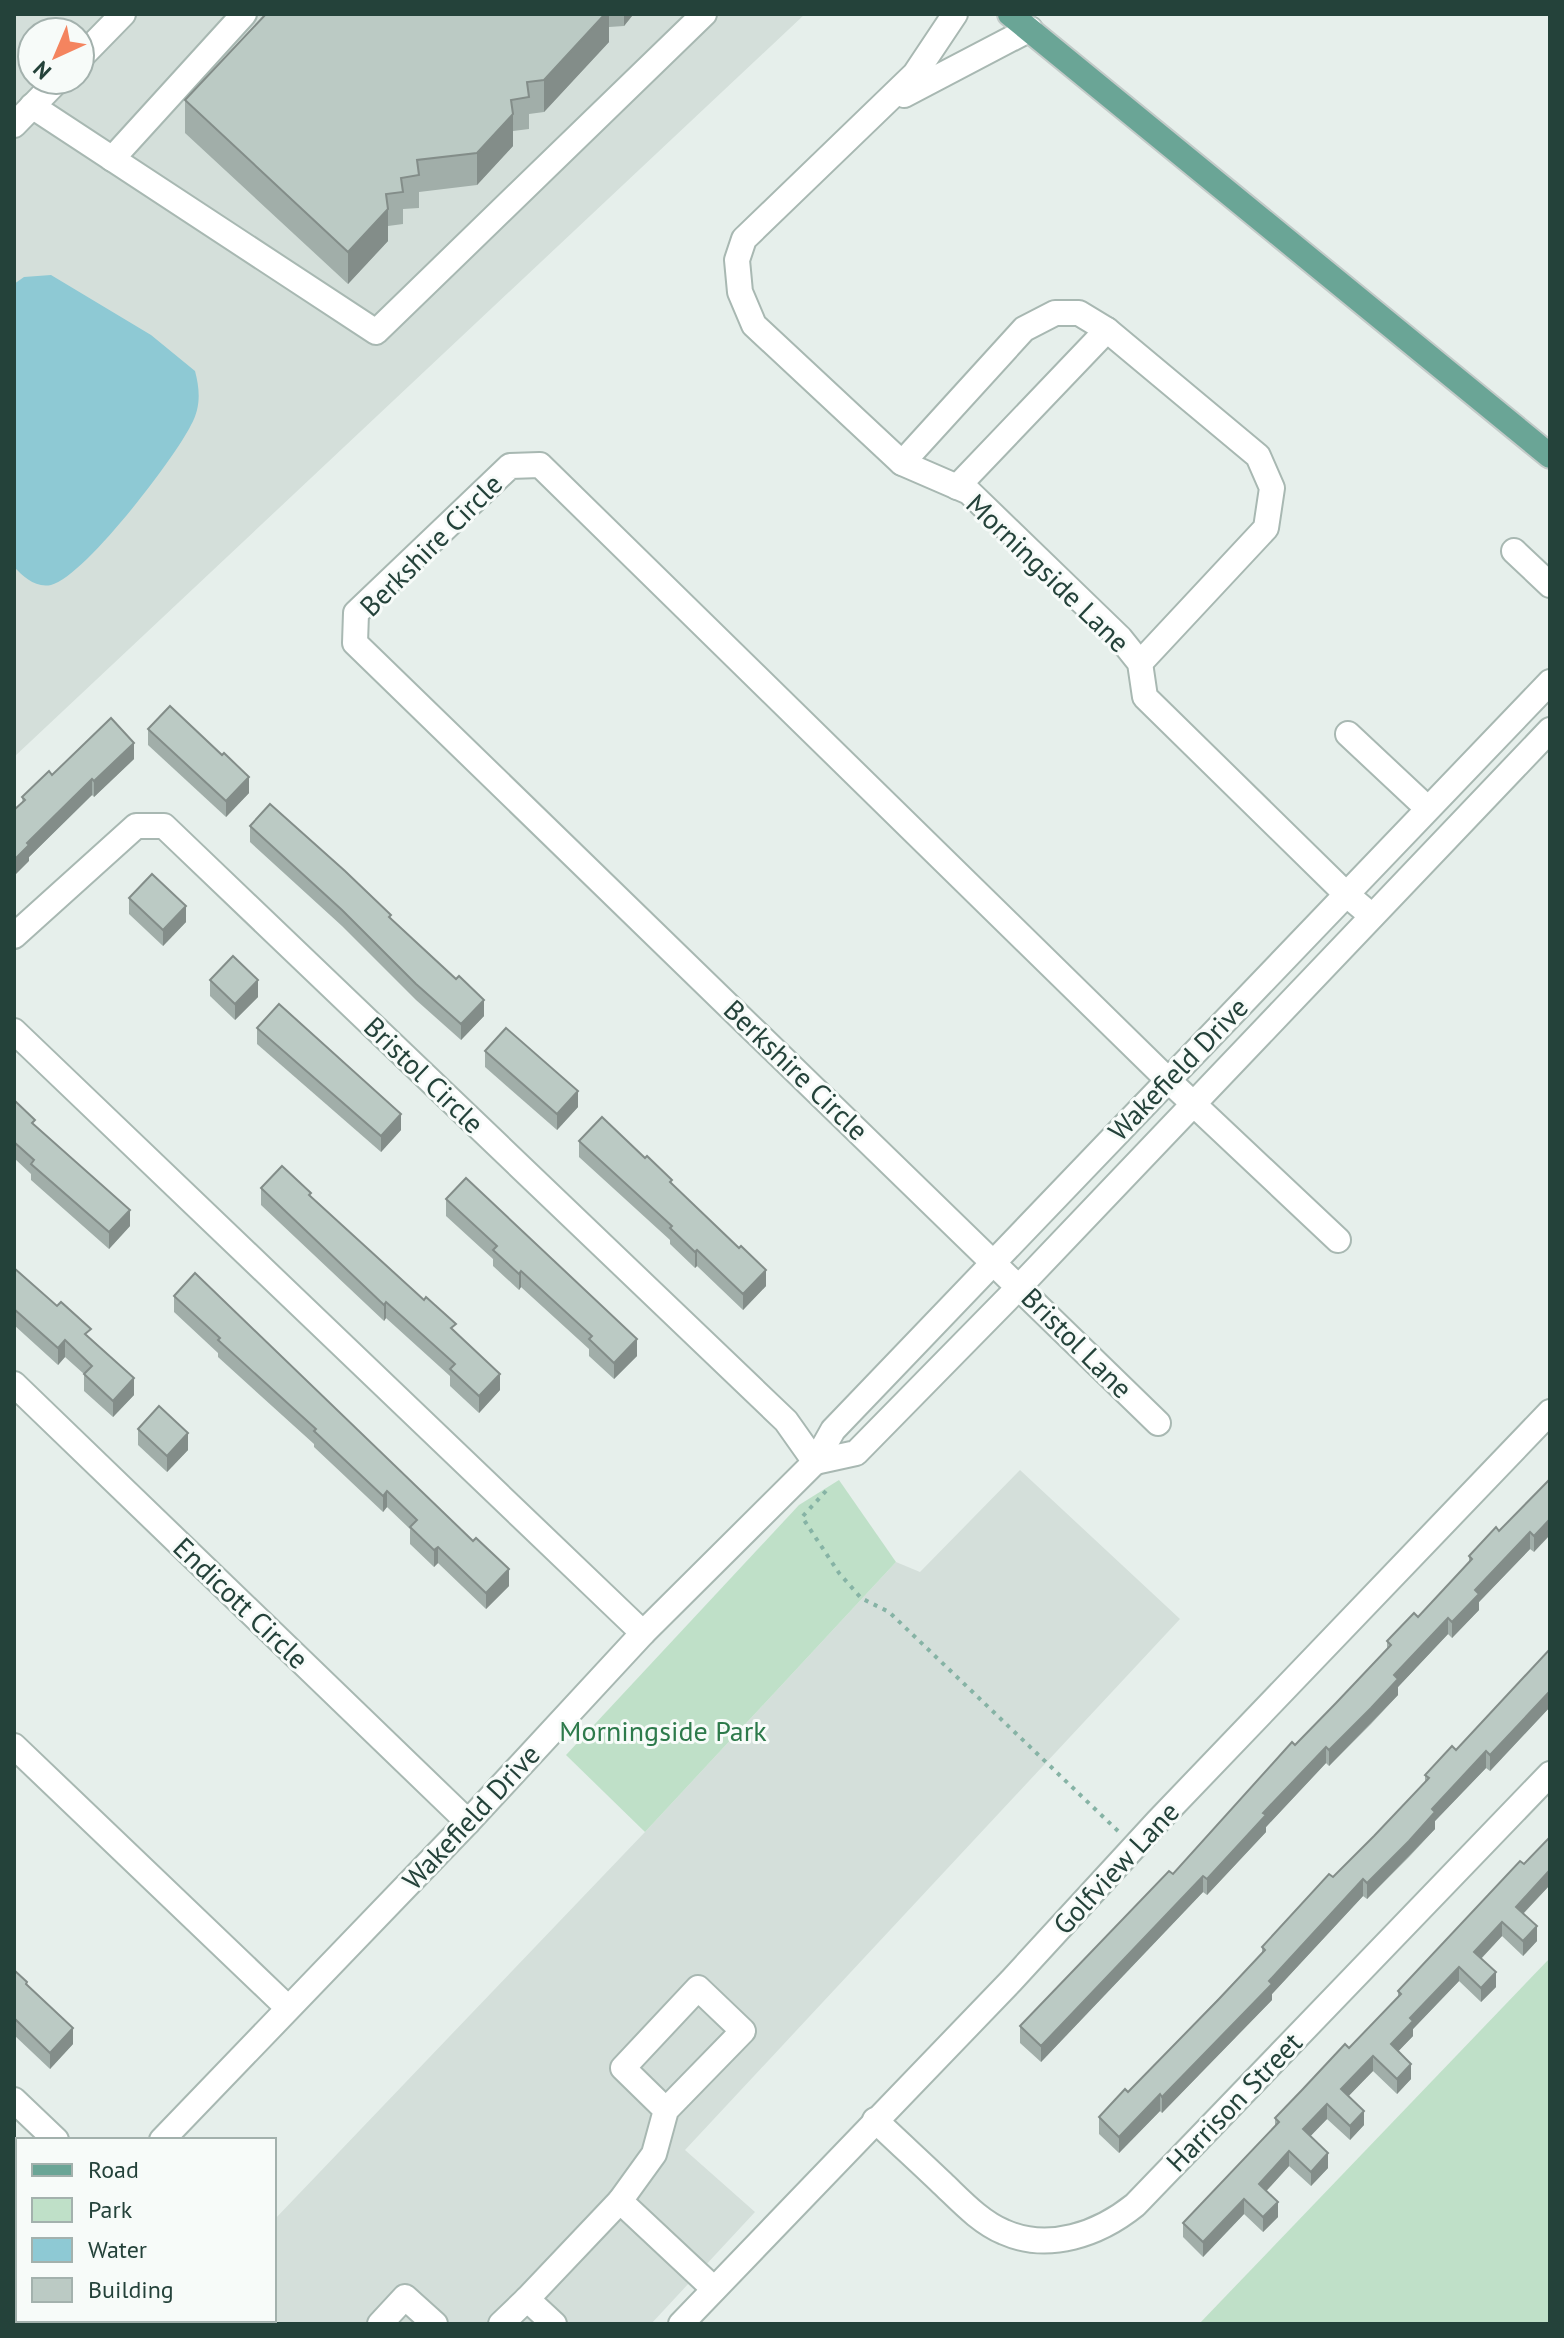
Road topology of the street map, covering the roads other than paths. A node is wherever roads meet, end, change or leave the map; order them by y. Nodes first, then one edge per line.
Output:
1 (123, 14) edge
2 (244, 14) edge
3 (704, 14) edge
4 (955, 14) edge
5 (1010, 14) edge
6 (1030, 29) junction
7 (96, 42) edge
8 (42, 96) edge
9 (884, 105) junction
10 (32, 106) junction
11 (14, 125) edge
12 (112, 159) junction
13 (1107, 330) junction
14 (1550, 456) edge
15 (902, 463) junction
16 (957, 487) junction
17 (1514, 551) dead end
18 (1550, 585) edge
19 (1140, 663) junction
20 (1550, 682) edge
21 (1550, 730) edge
22 (1348, 734) dead end
23 (1475, 759) junction
24 (1499, 783) junction
25 (1427, 808) junction
26 (1346, 894) junction
27 (1372, 916) junction
28 (14, 936) edge
29 (14, 1031) edge
30 (1167, 1079) junction
31 (1193, 1103) junction
32 (1338, 1240) dead end
33 (995, 1262) junction
34 (1020, 1286) junction
35 (14, 1384) edge
36 (1550, 1412) edge
37 (1158, 1423) dead end
38 (815, 1462) junction
39 (643, 1633) junction
40 (14, 1746) edge
41 (1550, 1774) edge
42 (468, 1822) junction
43 (288, 2008) junction
44 (14, 2100) edge
45 (666, 2110) junction
46 (875, 2120) junction
47 (54, 2138) edge
48 (164, 2138) edge
49 (620, 2201) junction
50 (714, 2289) junction
51 (527, 2299) junction
52 (380, 2324) edge
53 (435, 2324) edge
54 (501, 2324) edge
55 (554, 2324) edge
56 (681, 2324) edge

1 - 7 street
2 - 12 street
3 - 12 street
4 - 9 street, Morningside Lane
5 - 6 main road
6 - 9 street, Morningside Lane
6 - 14 main road
8 - 10 street
9 - 15 street, Morningside Lane
10 - 11 street
10 - 12 street
13 - 15 street
13 - 16 street
13 - 19 street
15 - 16 street, Morningside Lane
16 - 19 street, Morningside Lane
17 - 18 street
19 - 26 street, Morningside Lane
20 - 23 street, Wakefield Drive
21 - 24 street, Wakefield Drive
22 - 25 street
23 - 24 street
23 - 25 street, Wakefield Drive
24 - 27 street, Wakefield Drive
25 - 26 street, Wakefield Drive
26 - 27 street, Morningside Lane
26 - 30 street, Wakefield Drive
27 - 31 street, Wakefield Drive
28 - 38 street, Bristol Circle
29 - 39 street
30 - 31 street, Berkshire Circle
30 - 33 street, Wakefield Drive
30 - 33 street, Berkshire Circle
31 - 32 street, Berkshire Circle
31 - 34 street, Wakefield Drive
33 - 34 street, Bristol Lane
33 - 38 street, Wakefield Drive
34 - 37 street, Bristol Lane
34 - 38 street, Wakefield Drive
35 - 42 street, Endicott Circle
36 - 46 street, Golfview Lane
38 - 39 street, Wakefield Drive
39 - 42 street, Wakefield Drive
40 - 43 street
41 - 46 street, Harrison Street
42 - 43 street, Wakefield Drive
43 - 48 street, Wakefield Drive
44 - 47 street
45 - 45 street
45 - 49 street
46 - 50 street, Golfview Lane
49 - 50 street
49 - 51 street
50 - 56 street, Golfview Lane
51 - 54 street
51 - 55 street
52 - 53 street

